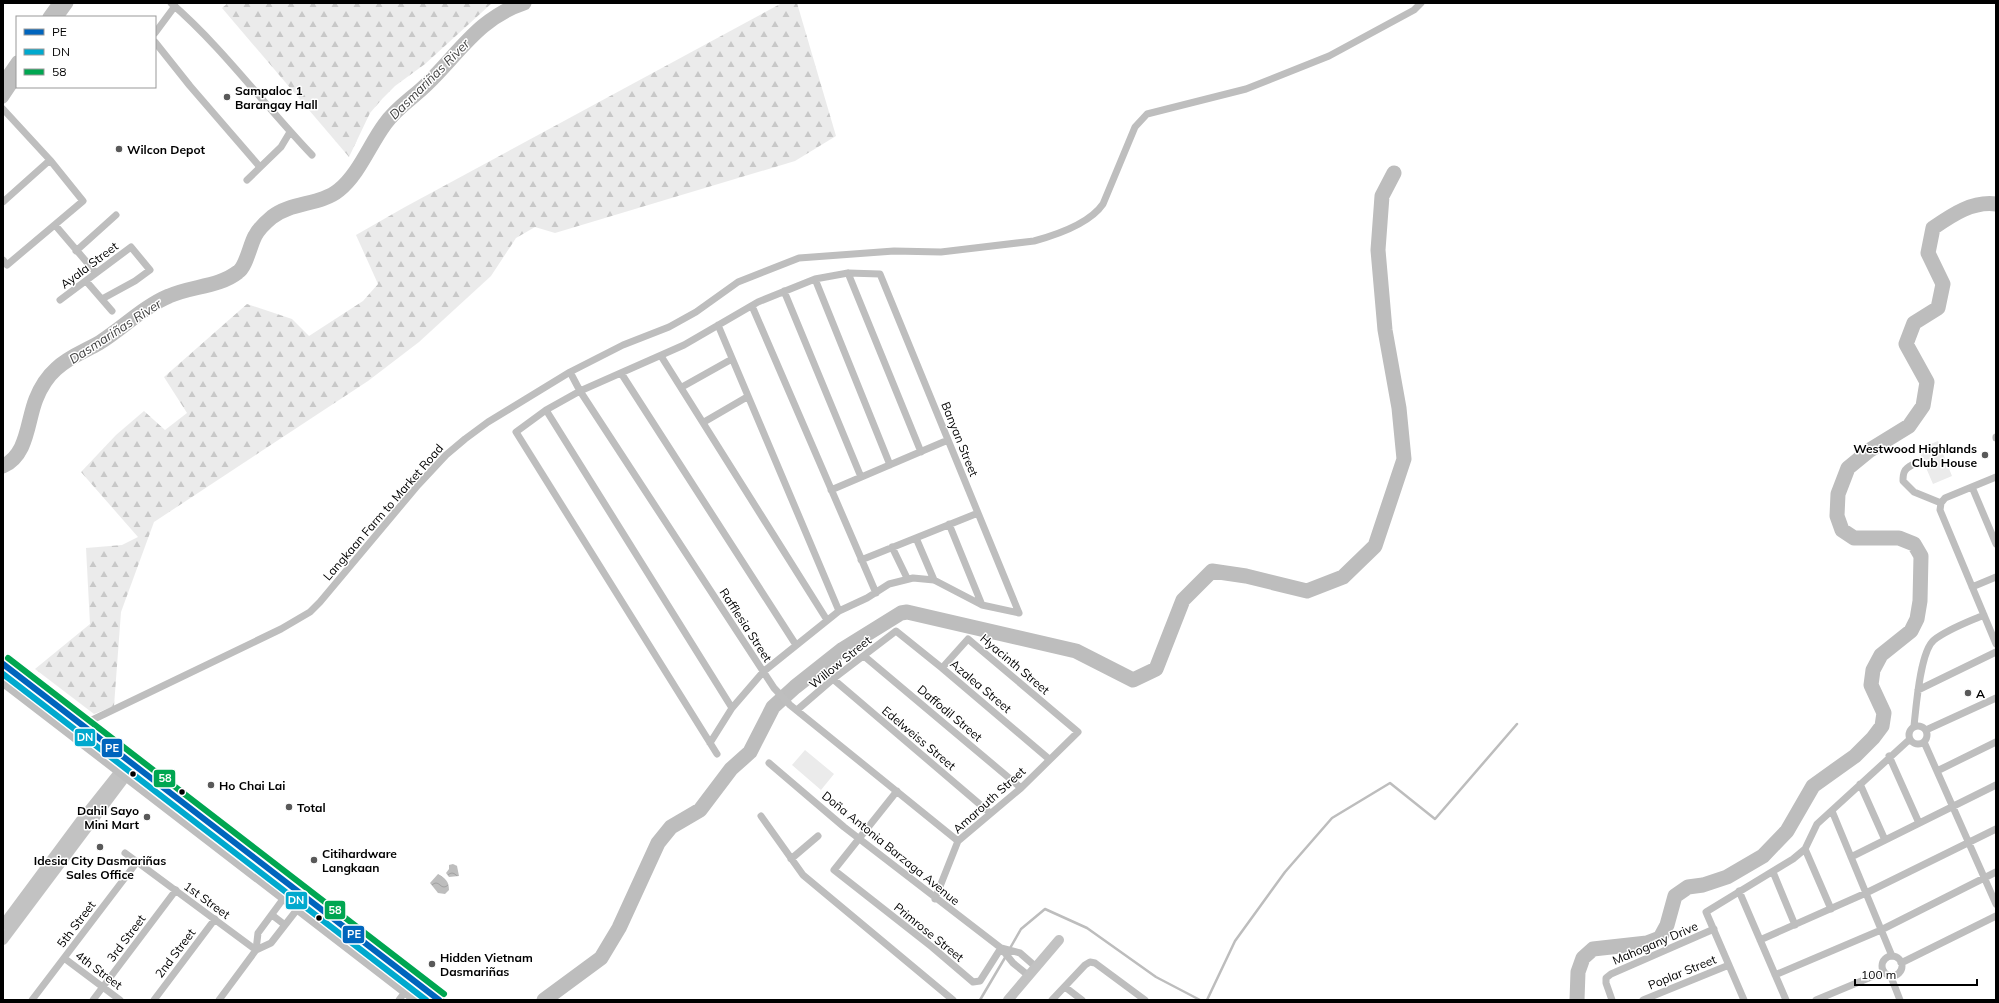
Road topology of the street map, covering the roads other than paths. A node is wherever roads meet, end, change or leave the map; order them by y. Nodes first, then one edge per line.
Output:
1 (58, 3) edge
2 (68, 3) edge
3 (1421, 3) edge
4 (173, 5) edge
5 (49, 16) edge
6 (59, 16) edge
7 (156, 31) edge
8 (156, 43) edge
9 (16, 62) edge
10 (16, 78) edge
11 (3, 81) edge
12 (3, 98) edge
13 (3, 109) edge
14 (290, 132) junction
15 (312, 155) dead end
16 (50, 160) junction
17 (260, 167) junction
18 (247, 180) dead end
19 (3, 202) edge
20 (116, 215) dead end
21 (55, 225) junction
22 (76, 250) junction
23 (3, 260) edge
24 (96, 273) junction
25 (848, 273) junction
26 (815, 279) junction
27 (86, 281) junction
28 (784, 291) junction
29 (102, 299) junction
30 (60, 300) dead end
31 (752, 306) junction
32 (112, 311) dead end
33 (718, 325) junction
34 (661, 356) junction
35 (732, 359) junction
36 (570, 372) junction
37 (621, 373) junction
38 (682, 387) junction
39 (580, 391) junction
40 (747, 397) junction
41 (546, 410) junction
42 (704, 422) junction
43 (948, 440) junction
44 (921, 452) junction
45 (890, 465) junction
46 (1912, 465) dead end
47 (862, 477) junction
48 (1996, 477) edge
49 (1972, 487) junction
50 (831, 490) junction
51 (1941, 503) junction
52 (978, 513) junction
53 (949, 524) junction
54 (916, 538) junction
55 (1996, 544) edge
56 (892, 547) junction
57 (861, 560) junction
58 (1996, 577) edge
59 (907, 578) junction
60 (934, 580) junction
61 (1972, 587) junction
62 (876, 593) junction
63 (982, 605) junction
64 (839, 611) junction
65 (1984, 615) junction
66 (827, 620) junction
67 (896, 631) joint
68 (1996, 644) edge
69 (796, 645) junction
70 (1996, 652) edge
71 (864, 656) junction
72 (3, 664) edge
73 (942, 668) junction
74 (763, 672) junction
75 (833, 679) junction
76 (3, 681) edge
77 (1918, 690) junction
78 (1996, 698) edge
79 (732, 708) junction
80 (797, 710) junction
81 (1914, 726) junction
82 (85, 727) junction
83 (1926, 730) junction
84 (1078, 732) joint
85 (76, 738) junction
86 (1910, 739) junction
87 (710, 742) junction
88 (1924, 742) junction
89 (1996, 742) edge
90 (717, 754) dead end
91 (1889, 756) junction
92 (1049, 759) junction
93 (131, 762) junction
94 (769, 763) dead end
95 (1937, 771) junction
96 (123, 773) junction
97 (1860, 784) junction
98 (1996, 785) edge
99 (1021, 788) junction
100 (897, 790) junction
101 (1953, 806) junction
102 (1832, 811) junction
103 (990, 813) junction
104 (761, 816) dead end
105 (1919, 823) junction
106 (1996, 829) edge
107 (818, 836) dead end
108 (859, 837) junction
109 (1885, 840) junction
110 (958, 841) junction
111 (1969, 843) junction
112 (1805, 849) junction
113 (125, 853) dead end
114 (1851, 857) junction
115 (791, 859) junction
116 (137, 862) junction
117 (1774, 872) junction
118 (1996, 872) edge
119 (1984, 877) junction
120 (292, 887) junction
121 (176, 890) junction
122 (1739, 891) junction
123 (1866, 894) junction
124 (285, 897) junction
125 (306, 898) junction
126 (935, 899) junction
127 (1996, 904) edge
128 (298, 908) junction
129 (1831, 909) junction
130 (272, 915) junction
131 (1996, 916) edge
132 (215, 919) junction
133 (3, 925) edge
134 (285, 925) junction
135 (1795, 925) junction
136 (1714, 929) junction
137 (1881, 930) junction
138 (3, 940) edge
139 (1059, 940) dead end
140 (1760, 940) junction
141 (1001, 948) junction
142 (256, 950) junction
143 (1892, 956) junction
144 (64, 958) junction
145 (1901, 963) junction
146 (1729, 965) junction
147 (1036, 967) junction
148 (1883, 972) junction
149 (1029, 976) junction
150 (1775, 976) junction
151 (1891, 977) junction
152 (413, 981) junction
153 (103, 987) junction
154 (1065, 987) junction
155 (424, 989) junction
156 (402, 996) edge
157 (1742, 999) edge
158 (32, 1000) edge
159 (93, 1000) edge
160 (120, 1000) edge
161 (154, 1000) edge
162 (219, 1000) edge
163 (416, 1000) edge
164 (439, 1000) edge
165 (953, 1000) edge
166 (1008, 1000) edge
167 (1052, 1000) edge
168 (1082, 1000) edge
169 (1145, 1000) edge
170 (1612, 1000) edge
171 (1643, 1000) edge
172 (1786, 1000) edge
173 (1816, 1000) edge
174 (1900, 1000) edge

1 - 5 main road
2 - 6 main road
3 - 36 street, Langkaan Farm to Market Road
4 - 7 street
4 - 14 street
8 - 17 street
9 - 11 main road
10 - 12 main road
13 - 16 street
14 - 15 street
14 - 17 street
16 - 19 street
16 - 21 street
17 - 18 street
20 - 22 street
21 - 22 street
21 - 23 street
22 - 24 street
24 - 27 street, Ayala Street
24 - 29 street, Ayala Street
25 - 26 street
25 - 43 street, Banyan Street
25 - 44 street
26 - 28 street
26 - 45 street
27 - 29 street
27 - 30 street, Ayala Street
28 - 31 street
28 - 47 street
29 - 32 street
31 - 33 street
31 - 50 street
33 - 34 street
33 - 35 street
34 - 37 street
34 - 38 street
35 - 38 street
35 - 40 street
36 - 39 street, Rafflesia Street
36 - 82 street, Langkaan Farm to Market Road
37 - 39 street
37 - 69 street
38 - 42 street
39 - 41 street
39 - 74 street, Rafflesia Street
40 - 42 street
40 - 64 street
41 - 79 street
41 - 87 street
42 - 66 street
43 - 44 street
43 - 52 street, Banyan Street
44 - 45 street
45 - 47 street
46 - 51 street
47 - 50 street
48 - 49 street
49 - 51 street
49 - 55 street
50 - 57 street
51 - 61 street
52 - 53 street
52 - 63 street, Banyan Street
53 - 54 street
53 - 63 street
54 - 56 street
54 - 60 street
56 - 57 street
56 - 59 street
57 - 62 street
58 - 61 street
59 - 60 street
59 - 62 street
60 - 63 street
61 - 65 street
62 - 64 street
64 - 66 street
65 - 68 street
65 - 77 street
66 - 69 street
67 - 71 street, Willow Street
67 - 73 street, Azalea Street
69 - 74 street
70 - 77 street
71 - 75 street, Willow Street
71 - 99 street, Daffodil Street
72 - 82 main road
73 - 84 street, Hyacinth Street
73 - 92 street, Azalea Street
74 - 79 street
74 - 80 street, Rafflesia Street
75 - 80 street, Willow Street
75 - 103 street, Edelweiss Street
76 - 85 main road
77 - 81 street
78 - 83 street
79 - 87 street
80 - 100 street, Rafflesia Street
81 - 83 street
81 - 86 street
82 - 85 street, Langkaan Farm to Market Road
82 - 93 main road
83 - 88 street
84 - 92 street, Amarouth Street
85 - 96 main road
86 - 88 street
86 - 91 street
87 - 90 street
88 - 95 street
89 - 95 street
91 - 97 street
91 - 105 street
92 - 99 street, Amarouth Street
93 - 96 street
93 - 120 main road
94 - 108 street, Doña Antonia Barzaga Avenue
95 - 101 street
96 - 124 main road
96 - 133 street
96 - 138 street
97 - 102 street
97 - 109 street
98 - 101 street
99 - 103 street, Amarouth Street
100 - 108 street
100 - 110 street, Rafflesia Street
101 - 105 street
101 - 111 street
102 - 112 street
102 - 114 street
103 - 110 street, Amarouth Street
104 - 115 street
105 - 109 street
106 - 111 street
107 - 115 street
108 - 126 street, Doña Antonia Barzaga Avenue
108 - 141 street, Primrose Street
109 - 114 street
110 - 126 street, Amarouth Street
111 - 119 street
111 - 123 street
112 - 117 street
112 - 129 street
113 - 116 street, 1st Street
114 - 123 street
115 - 165 street
116 - 121 street, 1st Street
116 - 144 street, 5th Street
117 - 122 street
117 - 135 street
118 - 119 street
119 - 127 street
119 - 137 street
120 - 124 street
120 - 125 main road
121 - 132 street, 1st Street
121 - 153 street, 3rd Street
122 - 136 street
122 - 140 street
123 - 129 street
123 - 137 street
124 - 128 main road
124 - 130 street
125 - 128 street
125 - 152 main road
126 - 141 street, Doña Antonia Barzaga Avenue
128 - 134 street
128 - 156 main road
129 - 135 street
130 - 134 street
130 - 142 street
131 - 145 street
132 - 142 street, 1st Street
132 - 161 street, 2nd Street
134 - 142 street
135 - 140 street
136 - 146 street
136 - 170 street, Mahogany Drive
137 - 143 street
137 - 150 street
139 - 147 street
140 - 150 street
141 - 147 street, Doña Antonia Barzaga Avenue
141 - 149 street, Doña Antonia Barzaga Avenue
142 - 162 street
143 - 145 street
143 - 148 street
144 - 153 street, 4th Street
144 - 158 street, 5th Street
145 - 151 street
146 - 157 street
146 - 171 street, Poplar Street
147 - 149 street
148 - 151 street
148 - 173 street
149 - 166 street
150 - 172 street
151 - 174 street
152 - 155 main road
152 - 156 street
153 - 159 street, 3rd Street
153 - 160 street, 4th Street
154 - 167 street
154 - 168 street
154 - 169 street
155 - 163 street
155 - 164 main road
156 - 163 main road

